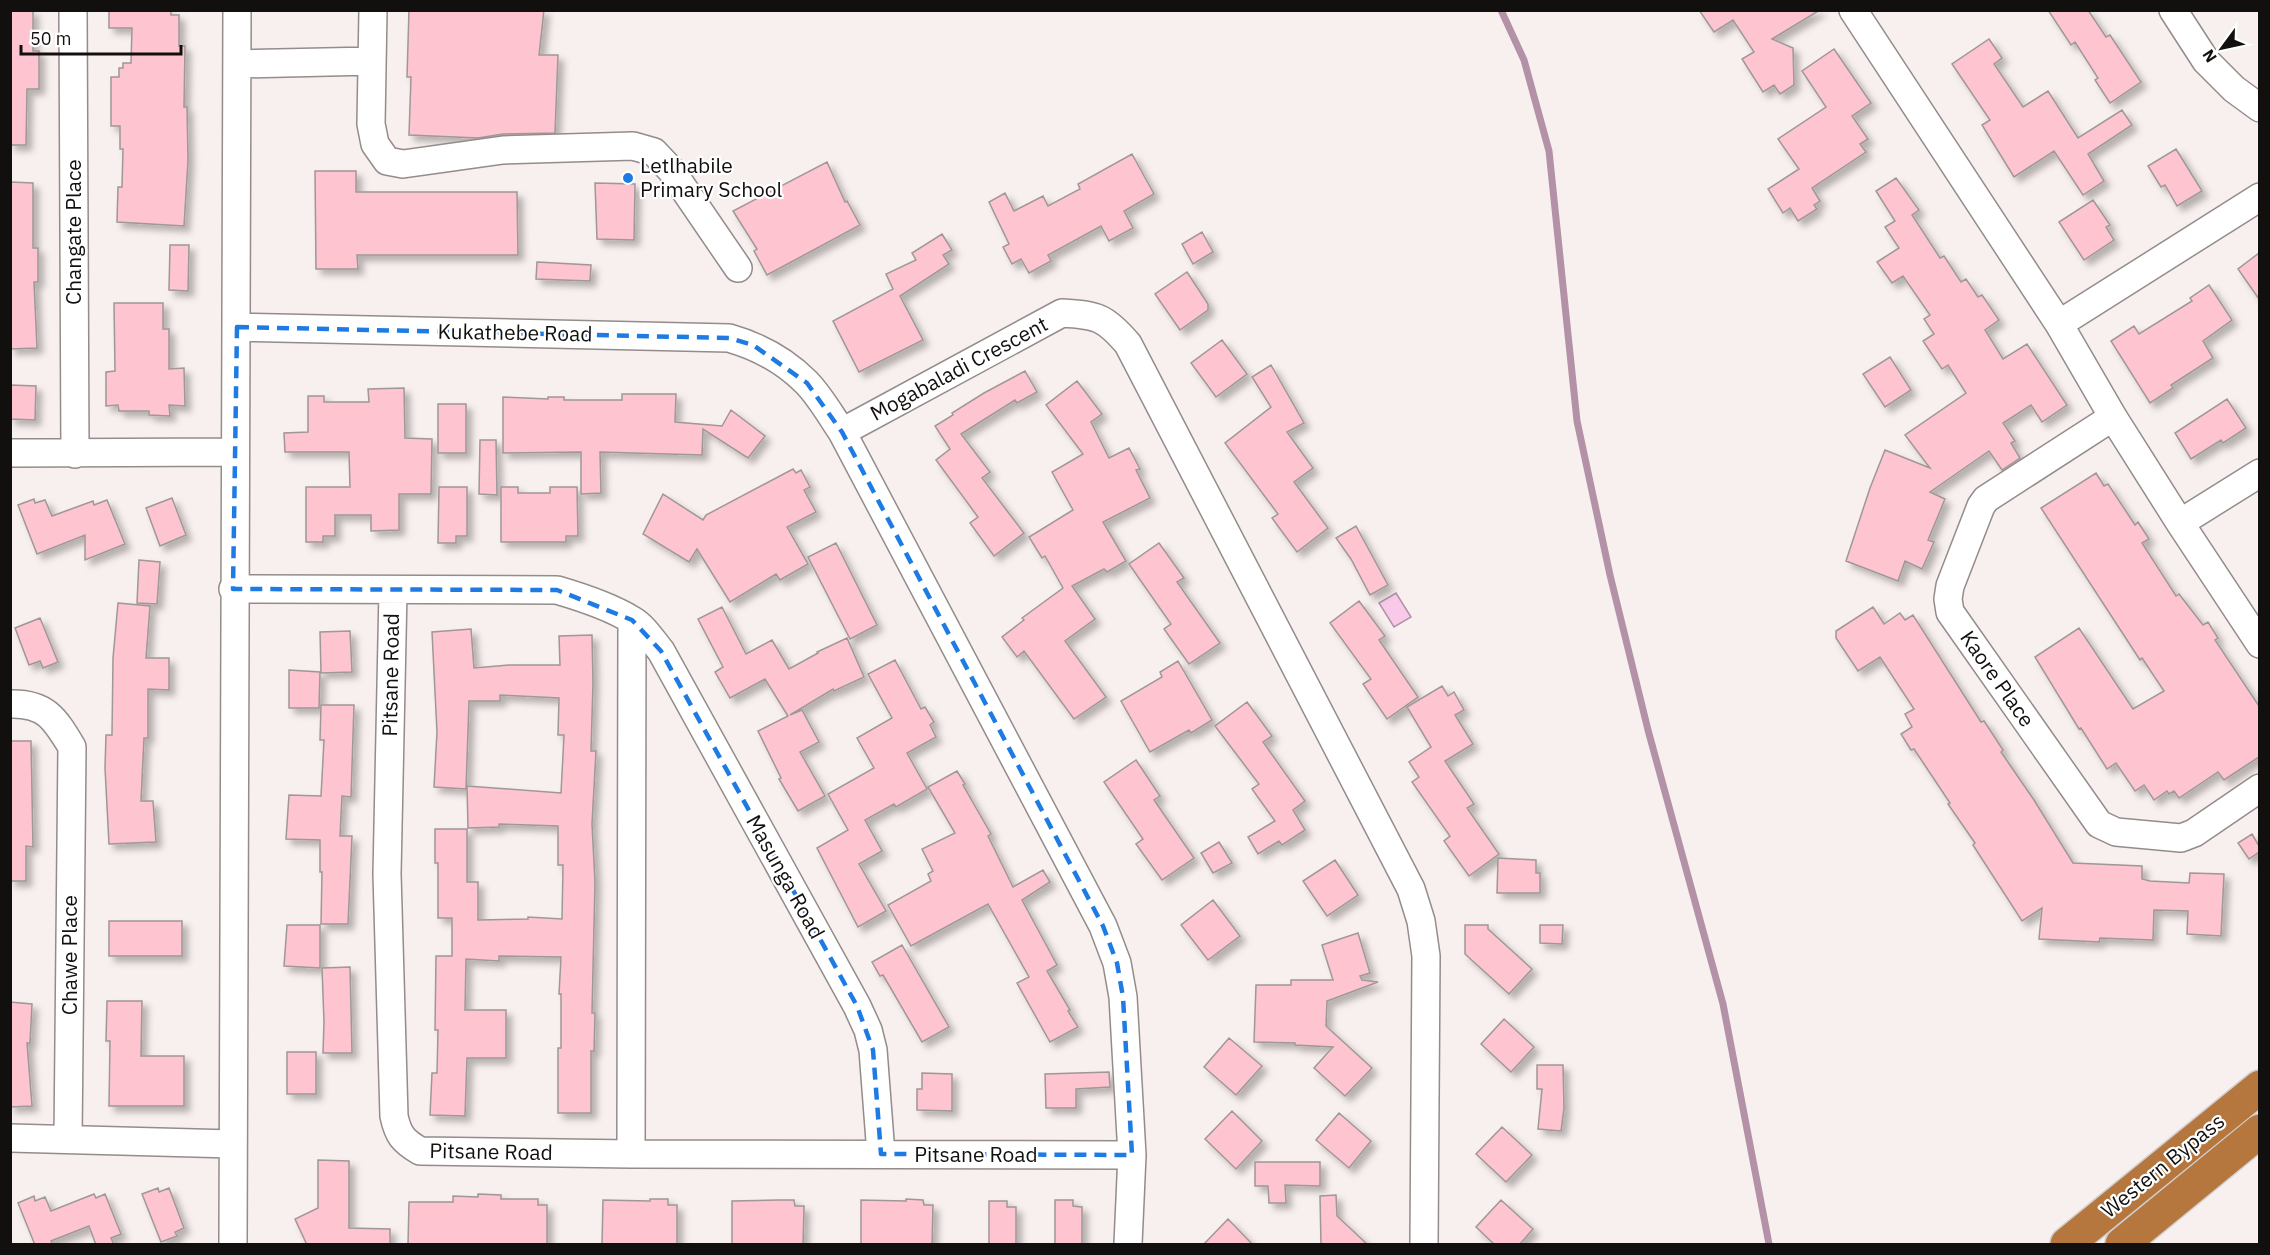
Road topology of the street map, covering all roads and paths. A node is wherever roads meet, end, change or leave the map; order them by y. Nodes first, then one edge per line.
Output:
1 (73, 10) edge
2 (237, 10) edge
3 (373, 10) edge
4 (1853, 10) edge
5 (2173, 10) edge
6 (372, 61) junction
7 (237, 64) junction
8 (2259, 108) edge
9 (2259, 197) edge
10 (738, 268) dead end
11 (2059, 324) junction
12 (237, 327) junction
13 (2113, 417) junction
14 (842, 432) junction
15 (235, 452) junction
16 (10, 453) edge
17 (75, 454) junction
18 (2259, 473) edge
19 (2180, 523) junction
20 (234, 589) junction
21 (393, 591) junction
22 (632, 620) junction
23 (2259, 644) edge
24 (10, 704) edge
25 (2259, 788) edge
26 (2259, 1087) edge
27 (2259, 1131) edge
28 (10, 1138) edge
29 (68, 1139) junction
30 (232, 1144) junction
31 (631, 1154) junction
32 (881, 1154) junction
33 (1132, 1155) junction
34 (232, 1245) edge
35 (1128, 1245) edge
36 (1424, 1245) edge
37 (2067, 1245) edge
38 (2122, 1245) edge

1 - 17 street, Changate Place
2 - 7 street
3 - 6 street
4 - 11 street
5 - 8 street
6 - 7 street
6 - 10 street
7 - 12 street
9 - 11 street
11 - 13 street
12 - 14 street, Kukathebe Road
12 - 15 street
13 - 19 street
13 - 25 street, Kaore Place
14 - 33 street, Kukathebe Road
14 - 36 street, Mogabaladi Crescent
15 - 17 street
15 - 20 street
16 - 17 street
18 - 19 street
19 - 23 street
20 - 21 street
20 - 30 street
21 - 22 street
21 - 31 street, Pitsane Road
22 - 31 street
22 - 32 street, Masunga Road
24 - 29 street, Chawe Place
26 - 37 highway, Western Bypass
27 - 38 highway, Western Bypass
28 - 29 street
29 - 30 street
30 - 34 street
31 - 32 street, Pitsane Road
32 - 33 street, Pitsane Road
33 - 35 street, Kukathebe Road

